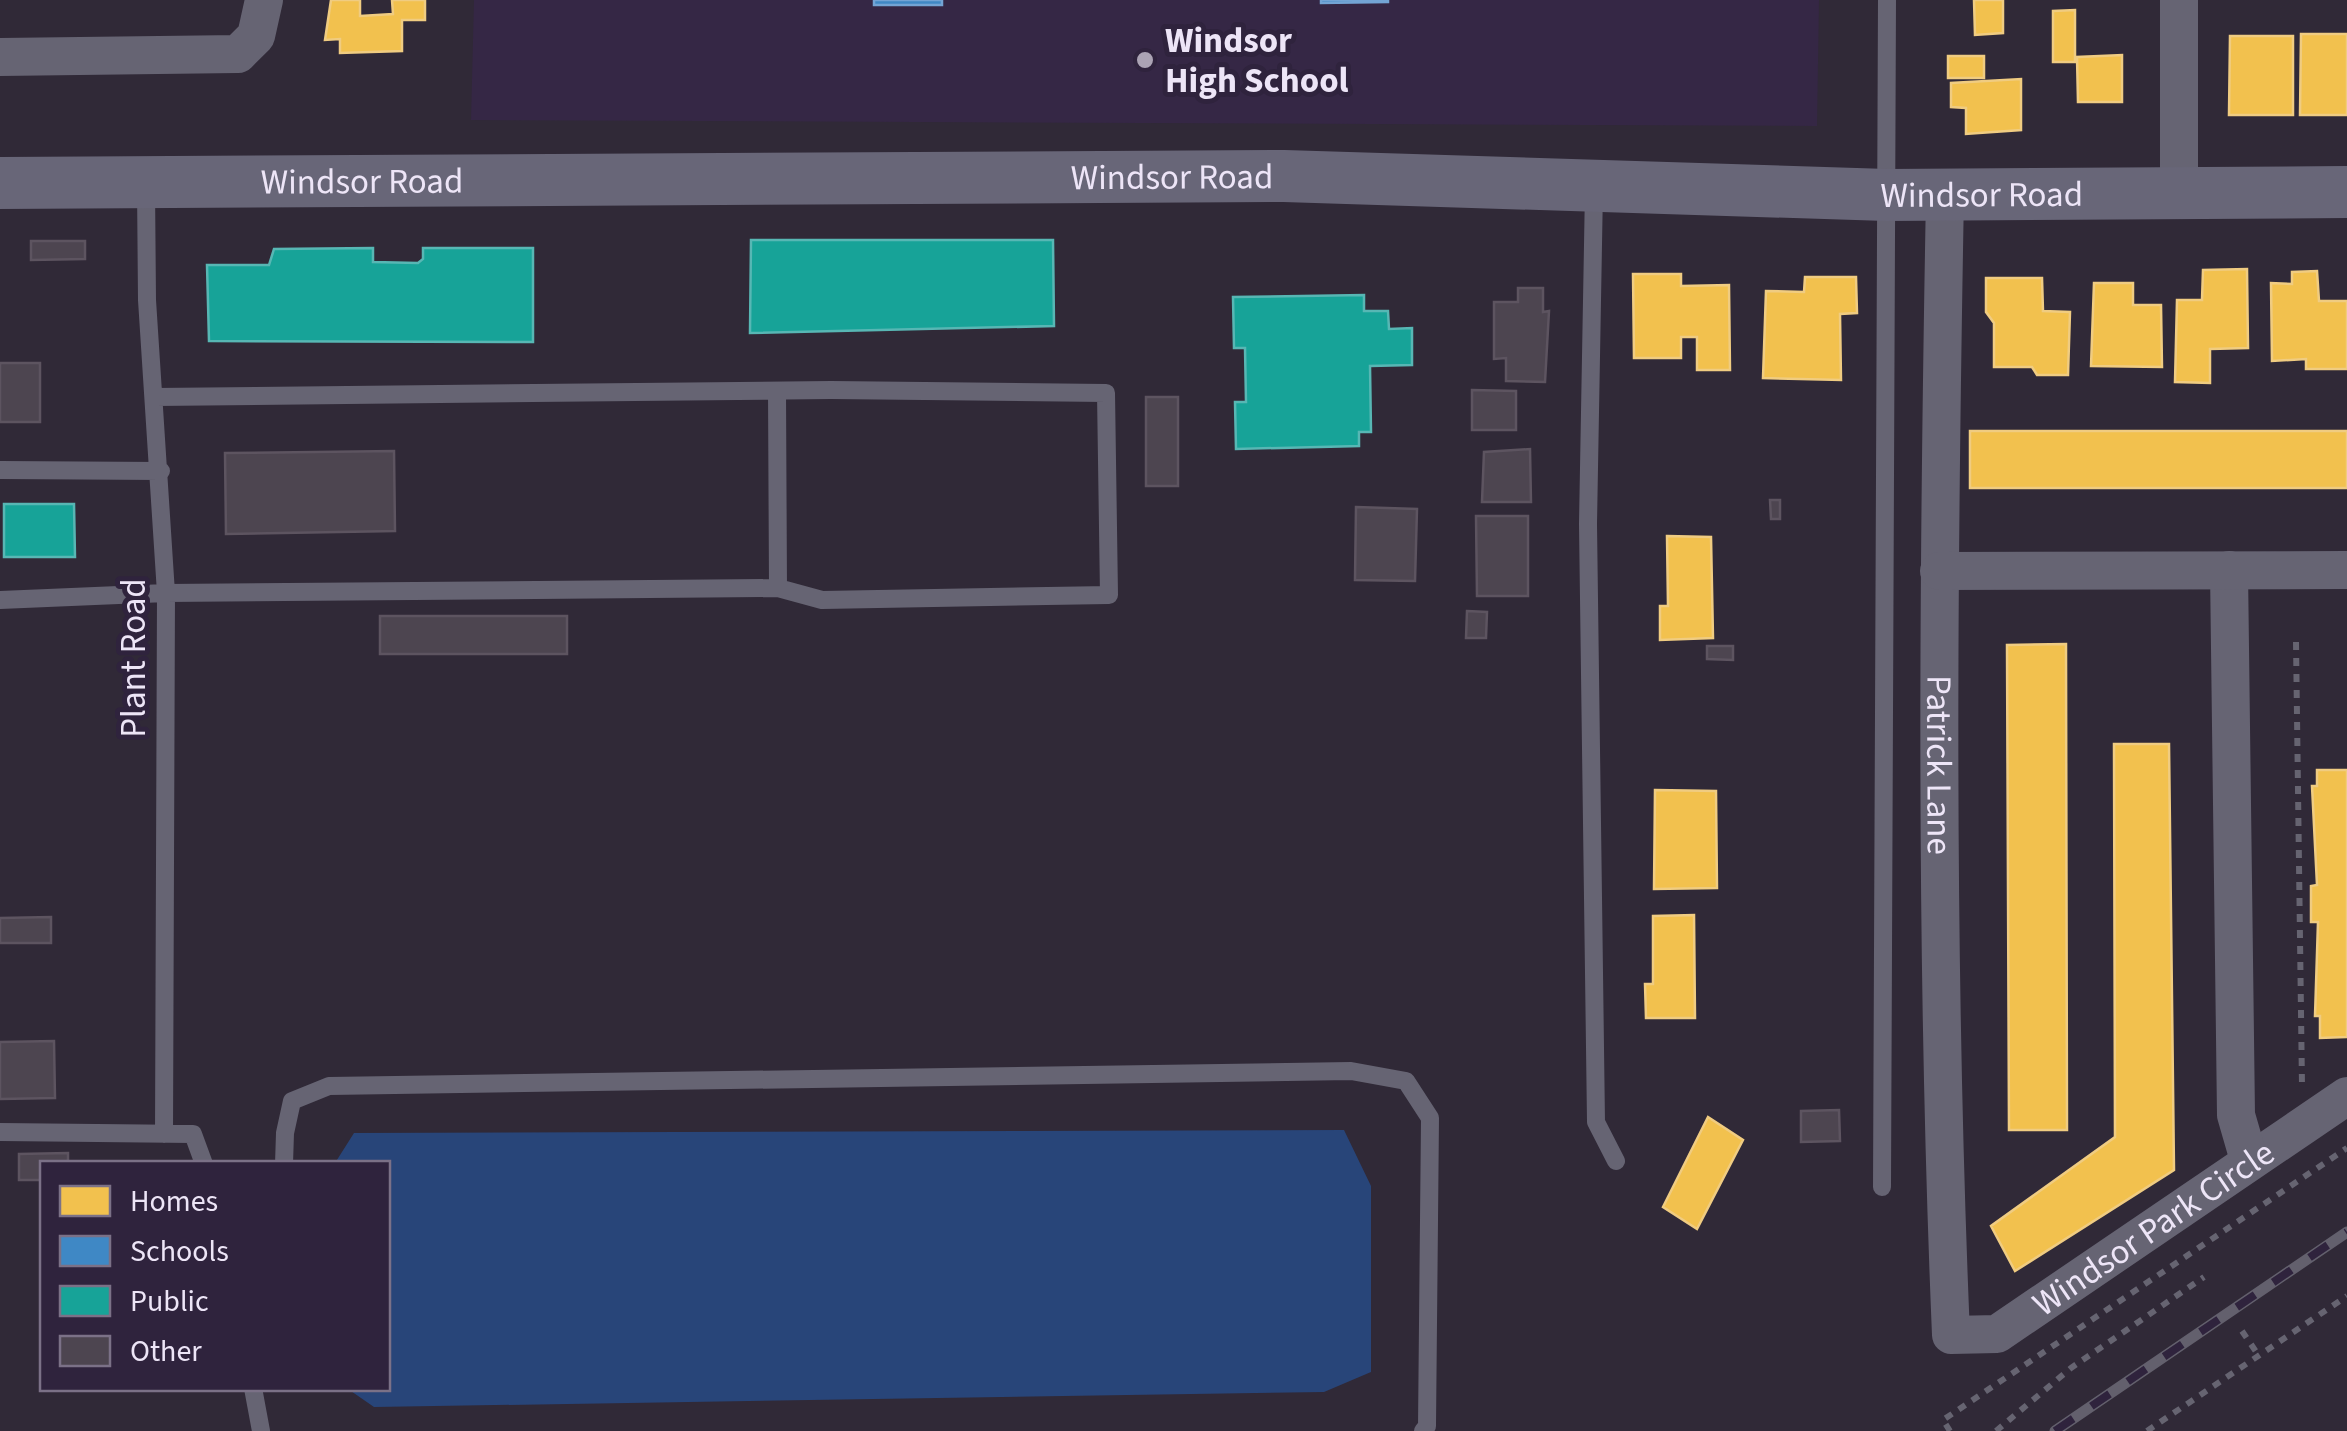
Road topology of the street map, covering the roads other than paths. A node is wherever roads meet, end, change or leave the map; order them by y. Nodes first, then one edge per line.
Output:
1 (264, 0) edge
2 (1888, 0) edge
3 (2179, 0) edge
4 (0, 57) edge
5 (146, 182) junction
6 (0, 183) edge
7 (1594, 183) junction
8 (2178, 192) junction
9 (2347, 192) edge
10 (1887, 195) junction
11 (1944, 195) junction
12 (777, 391) junction
13 (155, 396) junction
14 (0, 470) edge
15 (161, 471) junction
16 (2229, 570) junction
17 (2347, 570) edge
18 (1938, 571) junction
19 (778, 588) junction
20 (166, 593) junction
21 (0, 600) edge
22 (2347, 1096) edge
23 (0, 1132) edge
24 (164, 1134) junction
25 (2249, 1160) junction
26 (203, 1161) edge
27 (284, 1161) edge
28 (1616, 1161) dead end
29 (1882, 1186) dead end
30 (1951, 1335) joint
31 (254, 1391) edge
32 (261, 1431) edge
33 (1423, 1431) edge

1 - 4 street
2 - 10 lane
3 - 8 street
5 - 6 main road, Windsor Road
5 - 7 main road, Windsor Road
5 - 13 lane, Plant Road
7 - 10 main road, Windsor Road
7 - 28 lane
8 - 9 main road, Windsor Road
8 - 11 main road, Windsor Road
10 - 11 main road, Windsor Road
10 - 29 lane
11 - 18 street, Patrick Lane
12 - 13 lane
12 - 19 lane
12 - 19 lane
13 - 15 lane, Plant Road
14 - 15 lane
15 - 20 lane, Plant Road
16 - 17 street
16 - 18 street
16 - 25 street
18 - 30 street, Patrick Lane
19 - 20 lane
20 - 21 lane
20 - 24 lane, Plant Road
22 - 25 street, Windsor Park Circle
23 - 24 lane
24 - 26 lane
25 - 30 street, Windsor Park Circle
27 - 33 lane
31 - 32 lane

